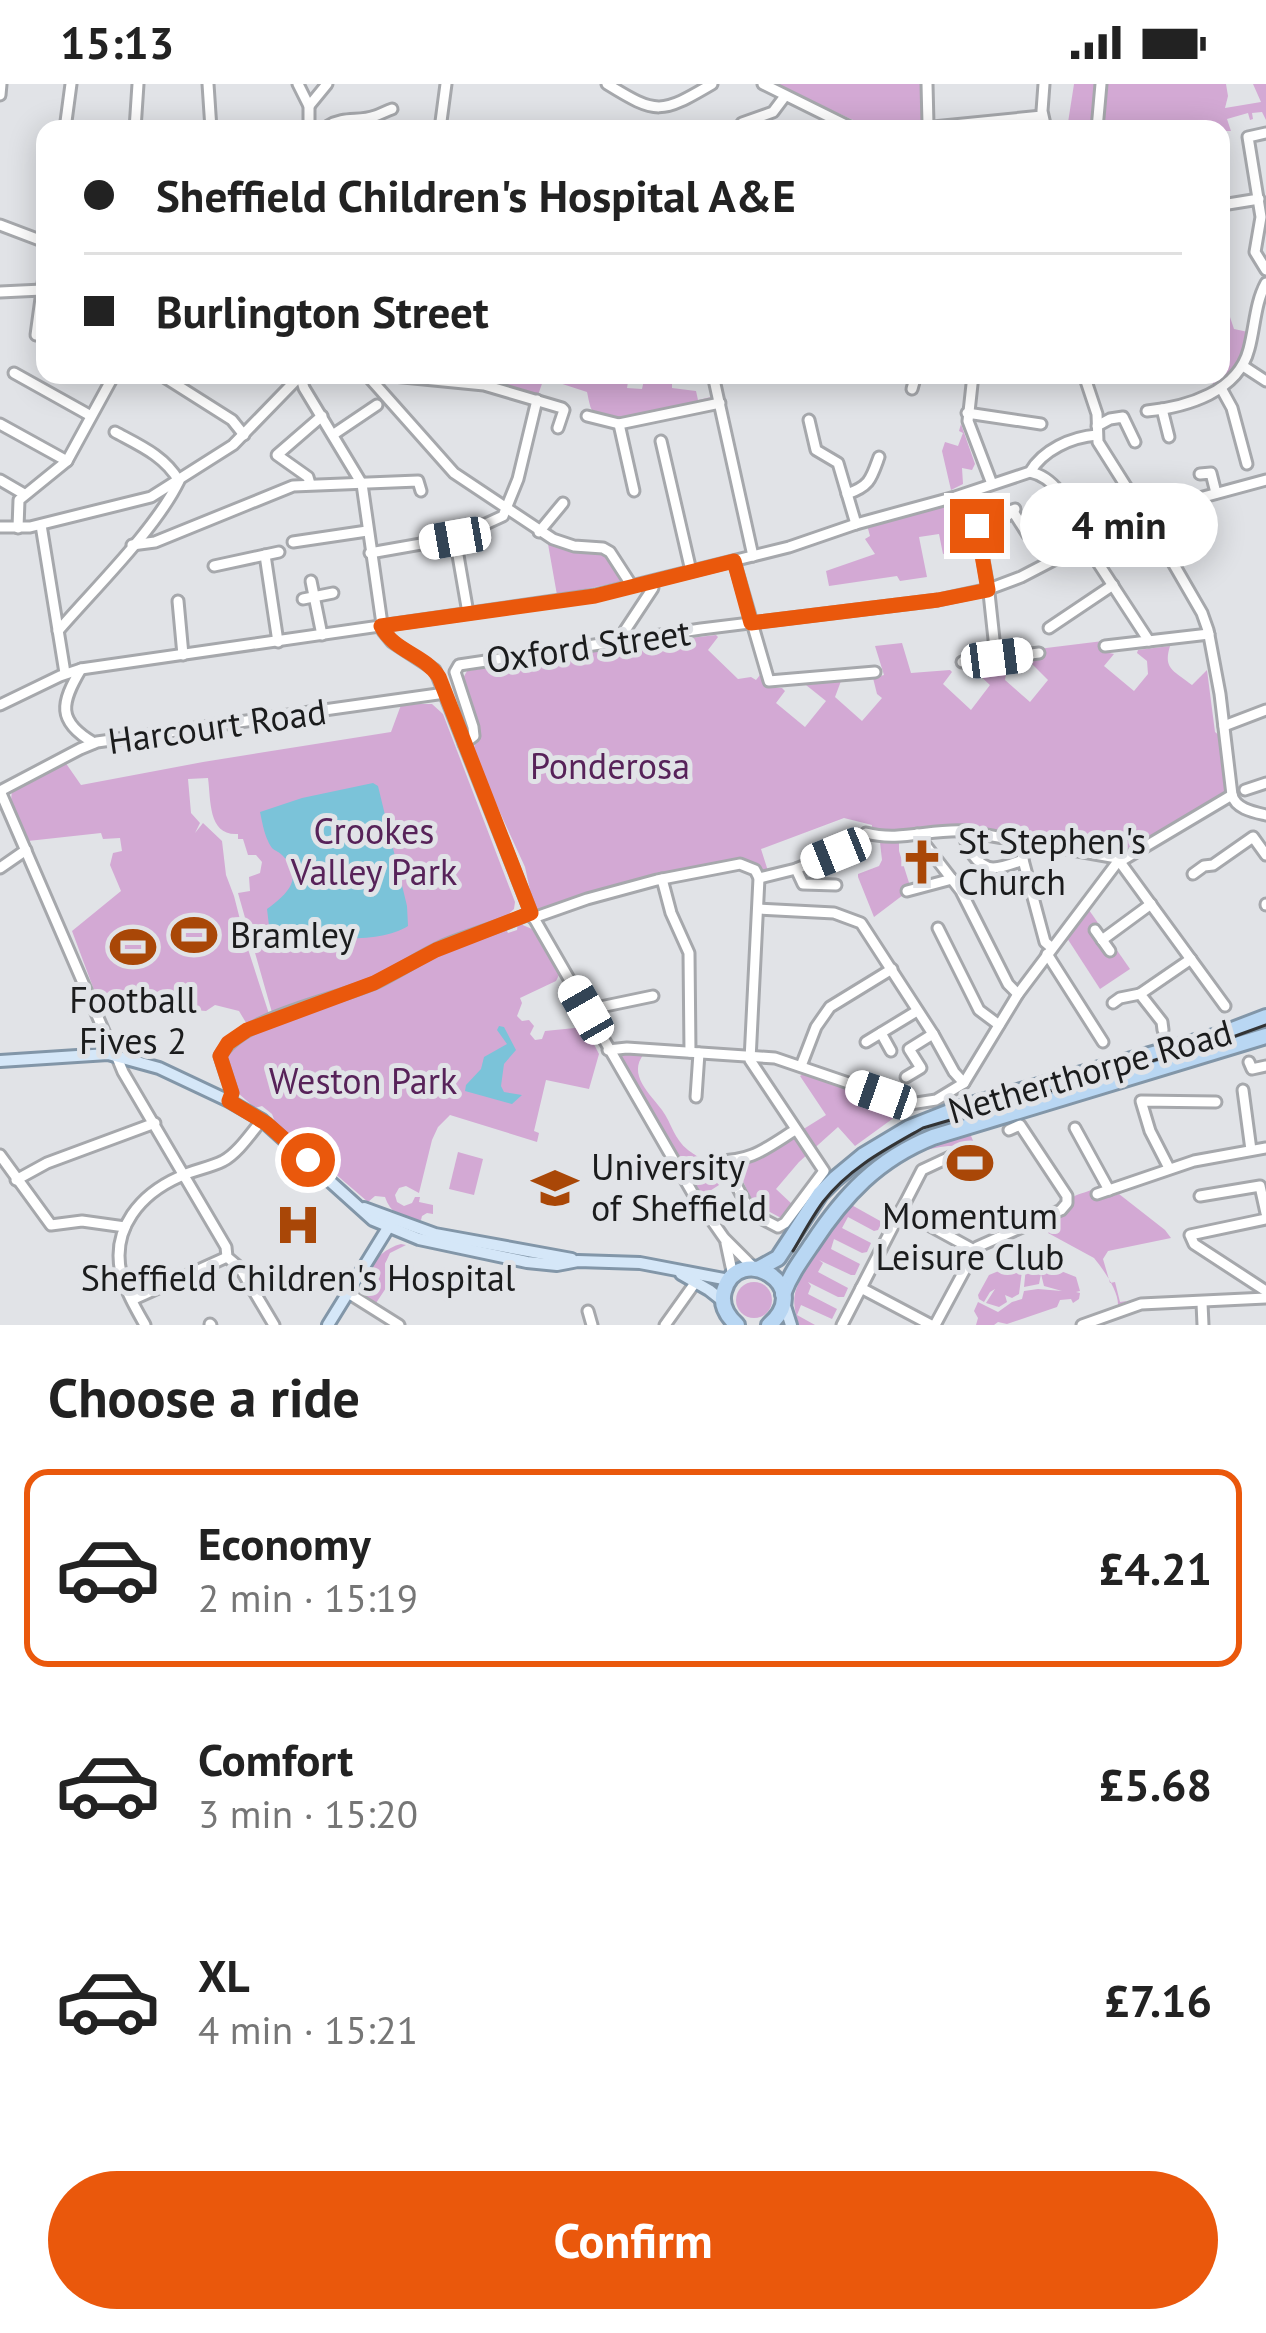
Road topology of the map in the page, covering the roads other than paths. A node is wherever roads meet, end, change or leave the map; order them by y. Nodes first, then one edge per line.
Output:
1 (2, 84) edge
2 (71, 84) edge
3 (138, 84) edge
4 (208, 84) edge
5 (298, 84) edge
6 (327, 84) edge
7 (446, 84) edge
8 (607, 84) edge
9 (712, 84) edge
10 (763, 84) edge
11 (927, 84) edge
12 (1044, 84) edge
13 (1101, 84) edge
14 (0, 94) edge
15 (784, 96) junction
16 (308, 106) junction
17 (383, 107) dead end
18 (1042, 116) junction
19 (66, 120) edge
20 (136, 120) edge
21 (210, 120) edge
22 (309, 120) edge
23 (340, 120) edge
24 (441, 120) edge
25 (758, 120) edge
26 (835, 120) edge
27 (930, 120) edge
28 (1025, 120) edge
29 (1043, 120) edge
30 (1098, 120) edge
31 (1266, 133) edge
32 (1235, 136) dead end
33 (1248, 137) junction
34 (1258, 199) junction
35 (1230, 201) edge
36 (0, 225) edge
37 (36, 239) edge
38 (1266, 270) edge
39 (1266, 283) edge
40 (36, 290) edge
41 (0, 292) edge
42 (1243, 366) junction
43 (14, 373) dead end
44 (1230, 379) edge
45 (1266, 381) edge
46 (50, 384) edge
47 (108, 384) edge
48 (175, 384) edge
49 (293, 384) edge
50 (303, 384) edge
51 (376, 384) edge
52 (474, 384) edge
53 (715, 384) edge
54 (913, 384) edge
55 (972, 384) edge
56 (1087, 384) edge
57 (1225, 384) edge
58 (1221, 388) junction
59 (912, 389) dead end
60 (46, 391) junction
61 (537, 400) junction
62 (720, 403) junction
63 (377, 405) dead end
64 (1162, 410) junction
65 (1147, 411) dead end
66 (967, 413) junction
67 (91, 416) junction
68 (322, 416) junction
69 (587, 416) dead end
70 (809, 420) dead end
71 (0, 424) edge
72 (620, 424) junction
73 (1041, 424) dead end
74 (558, 428) dead end
75 (116, 431) dead end
76 (1097, 431) junction
77 (334, 434) junction
78 (244, 436) junction
79 (1169, 437) dead end
80 (662, 441) dead end
81 (1135, 442) dead end
82 (879, 457) dead end
83 (67, 460) junction
84 (1247, 464) dead end
85 (1030, 472) junction
86 (1200, 474) dead end
87 (0, 480) edge
88 (1266, 480) edge
89 (179, 481) junction
90 (310, 484) junction
91 (362, 484) junction
92 (992, 484) junction
93 (421, 491) dead end
94 (634, 491) dead end
95 (1216, 493) junction
96 (24, 494) junction
97 (847, 494) junction
98 (563, 503) dead end
99 (506, 510) junction
100 (1144, 513) junction
101 (40, 524) junction
102 (856, 524) junction
103 (0, 527) edge
104 (18, 528) junction
105 (367, 531) junction
106 (539, 532) junction
107 (1028, 535) dead end
108 (455, 538) junction
109 (293, 542) dead end
110 (133, 545) junction
111 (1088, 545) junction
112 (279, 552) dead end
113 (370, 553) junction
114 (265, 555) junction
115 (753, 556) junction
116 (734, 561) junction
117 (214, 566) dead end
118 (691, 571) junction
119 (311, 581) dead end
120 (1113, 585) junction
121 (632, 586) junction
122 (653, 588) dead end
123 (988, 590) junction
124 (333, 593) dead end
125 (315, 597) junction
126 (302, 599) dead end
127 (178, 601) dead end
128 (468, 613) junction
129 (751, 623) junction
130 (381, 626) junction
131 (1049, 628) dead end
132 (58, 631) junction
133 (1209, 634) junction
134 (322, 635) junction
135 (618, 641) junction
136 (1149, 641) junction
137 (278, 642) junction
138 (1105, 646) dead end
139 (1039, 653) dead end
140 (183, 655) junction
141 (996, 658) junction
142 (962, 662) dead end
143 (81, 669) junction
144 (875, 672) dead end
145 (65, 674) junction
146 (445, 693) junction
147 (0, 705) edge
148 (1266, 710) edge
149 (1224, 726) junction
150 (94, 743) junction
151 (464, 744) junction
152 (1266, 783) edge
153 (1245, 790) dead end
154 (0, 791) edge
155 (1232, 795) junction
156 (1266, 815) edge
157 (964, 831) junction
158 (917, 834) junction
159 (1021, 842) junction
160 (861, 846) dead end
161 (836, 853) dead end
162 (1266, 855) edge
163 (28, 856) junction
164 (1023, 860) junction
165 (1120, 860) junction
166 (0, 868) edge
167 (796, 869) junction
168 (1193, 874) dead end
169 (758, 878) junction
170 (662, 879) junction
171 (952, 879) junction
172 (836, 885) dead end
173 (908, 891) dead end
174 (1151, 904) junction
175 (758, 909) junction
176 (534, 918) junction
177 (938, 928) dead end
178 (1049, 951) junction
179 (1110, 951) dead end
180 (1191, 959) junction
181 (892, 969) junction
182 (1018, 994) junction
183 (1140, 994) junction
184 (653, 996) dead end
185 (1113, 1003) dead end
186 (1225, 1006) dead end
187 (586, 1010) junction
188 (917, 1011) junction
189 (1266, 1017) edge
190 (999, 1024) junction
191 (1162, 1030) dead end
192 (881, 1033) junction
193 (933, 1034) junction
194 (1266, 1036) edge
195 (866, 1042) dead end
196 (1102, 1042) dead end
197 (608, 1050) junction
198 (891, 1051) dead end
199 (694, 1053) junction
200 (112, 1054) junction
201 (750, 1057) junction
202 (131, 1059) junction
203 (0, 1061) edge
204 (1250, 1062) dead end
205 (801, 1066) junction
206 (1266, 1066) edge
207 (906, 1077) dead end
208 (129, 1080) junction
209 (964, 1083) junction
210 (696, 1097) dead end
211 (1241, 1098) dead end
212 (229, 1101) junction
213 (1216, 1102) dead end
214 (262, 1120) junction
215 (155, 1124) junction
216 (1075, 1128) dead end
217 (795, 1130) junction
218 (1009, 1130) dead end
219 (1266, 1148) edge
220 (1251, 1150) junction
221 (0, 1154) edge
222 (952, 1156) dead end
223 (715, 1161) dead end
224 (1169, 1168) junction
225 (184, 1174) junction
226 (733, 1179) dead end
227 (16, 1180) junction
228 (1200, 1196) dead end
229 (901, 1210) junction
230 (1266, 1216) edge
231 (391, 1224) junction
232 (780, 1226) junction
233 (125, 1227) junction
234 (413, 1237) junction
235 (724, 1238) junction
236 (773, 1240) dead end
237 (374, 1250) junction
238 (974, 1250) junction
239 (496, 1252) junction
240 (226, 1257) junction
241 (673, 1269) junction
242 (756, 1269) junction
243 (731, 1278) junction
244 (695, 1282) junction
245 (861, 1288) junction
246 (348, 1293) junction
247 (1266, 1294) edge
248 (783, 1297) junction
249 (132, 1300) junction
250 (723, 1301) junction
251 (1202, 1303) junction
252 (588, 1311) dead end
253 (936, 1322) edge
254 (950, 1323) edge
255 (734, 1324) edge
256 (145, 1325) edge
257 (274, 1325) edge
258 (328, 1325) edge
259 (399, 1325) edge
260 (592, 1325) edge
261 (665, 1325) edge
262 (769, 1325) edge
263 (791, 1325) edge
264 (842, 1325) edge
265 (1082, 1325) edge
266 (1204, 1325) edge

1 - 14 street
2 - 19 street
3 - 20 street
4 - 21 street
5 - 16 street
6 - 16 street
7 - 24 street
8 - 9 street
10 - 15 street
11 - 27 street
12 - 18 street
13 - 30 street
15 - 25 street
15 - 26 street
16 - 22 street
17 - 23 street
18 - 28 street
18 - 29 street
31 - 33 street
32 - 33 street
33 - 34 street
34 - 35 street
34 - 38 street
36 - 37 street
39 - 42 street
40 - 41 street
42 - 44 street
42 - 45 street
43 - 60 street
46 - 60 street
47 - 67 street
48 - 78 street
49 - 78 street
50 - 68 street
51 - 99 street
52 - 61 street
53 - 62 street
54 - 59 street
55 - 66 street
56 - 76 street
57 - 58 street
58 - 64 street
58 - 84 street
60 - 67 street
61 - 74 street
61 - 99 street
62 - 72 street
62 - 115 street
63 - 77 street
64 - 65 street
64 - 79 street
66 - 73 street
66 - 92 street
67 - 83 street
68 - 77 street
68 - 90 street
69 - 72 street
70 - 97 street
71 - 83 street
72 - 94 street
75 - 89 street
76 - 81 street
76 - 85 street
76 - 100 street
77 - 91 street
78 - 89 street
80 - 118 street
82 - 97 street
83 - 96 street
85 - 92 street
85 - 111 street
86 - 95 street
87 - 96 street
88 - 95 street, Oxford Street
89 - 101 street
89 - 110 street
90 - 91 street
90 - 110 street
91 - 93 street
91 - 105 street
92 - 102 street
95 - 100 street, Oxford Street
96 - 104 street
97 - 102 street
98 - 106 street
99 - 106 street
99 - 108 street
100 - 111 street, Oxford Street
100 - 133 street
101 - 104 street
101 - 132 street
102 - 115 street
103 - 104 street
105 - 109 street
105 - 113 street
106 - 121 street
107 - 123 street
108 - 113 street
108 - 128 street
110 - 132 street
111 - 120 street
111 - 123 street, Oxford Street
112 - 114 street
113 - 130 street
114 - 117 street
114 - 137 street
115 - 116 street
116 - 118 street
116 - 129 street
118 - 121 street
119 - 125 street
120 - 131 street
120 - 136 street
121 - 128 street
122 - 135 street
123 - 129 street, Oxford Street
123 - 141 street
124 - 125 street
125 - 126 street
125 - 134 street
127 - 140 street
128 - 130 street
129 - 135 street, Oxford Street
129 - 144 street
130 - 134 street
130 - 146 street
132 - 145 street
133 - 136 street
133 - 149 street
134 - 137 street
135 - 151 street, Oxford Street
136 - 138 street
137 - 140 street
139 - 141 street
140 - 143 street
141 - 142 street
143 - 145 street
143 - 150 street
145 - 147 street
146 - 150 street, Harcourt Road
146 - 151 street
148 - 149 street
149 - 155 street
150 - 154 street, Harcourt Road
151 - 176 street
152 - 153 street
154 - 163 street
155 - 156 street
155 - 165 street
157 - 158 street
157 - 159 street
157 - 164 street
158 - 160 street
158 - 171 street
159 - 164 street
159 - 165 street
161 - 167 street
162 - 168 street
163 - 166 street
163 - 200 street
164 - 178 street
165 - 174 street
165 - 178 street
167 - 169 street
167 - 172 street
169 - 170 street
169 - 175 street
170 - 176 street
170 - 199 street
171 - 173 street
171 - 182 street
174 - 179 street
174 - 180 street
175 - 181 street
175 - 201 street
176 - 187 street
176 - 212 street
177 - 190 street
178 - 182 street
178 - 196 street
180 - 183 street
180 - 186 street
181 - 188 street
181 - 205 street
182 - 190 street
183 - 185 street
183 - 191 street
184 - 187 street
187 - 197 street
188 - 192 street
188 - 193 street
189 - 242 highway, Netherthorpe Road
190 - 209 street
192 - 195 street
192 - 198 street
193 - 207 street
193 - 209 street
194 - 248 highway, Netherthorpe Road
197 - 199 street
197 - 235 street
199 - 201 street
199 - 210 street
200 - 202 main road
200 - 203 main road
200 - 208 street
201 - 205 street
201 - 217 street
202 - 208 street
202 - 212 main road
204 - 206 street
205 - 209 street
208 - 215 street
211 - 220 street
212 - 214 main road
213 - 224 street
214 - 225 street
214 - 231 main road
215 - 225 street
215 - 227 street
216 - 224 street
217 - 223 street
217 - 232 street
218 - 238 street
219 - 220 street
220 - 224 street
221 - 227 street
222 - 229 street
225 - 233 street
225 - 240 street
226 - 232 street
227 - 233 street
228 - 230 street
229 - 238 street
229 - 245 street
230 - 247 street
231 - 234 main road
231 - 237 main road
231 - 239 main road
232 - 236 street
233 - 249 street
234 - 237 main road
234 - 239 main road
235 - 242 street
235 - 243 street
237 - 246 main road
238 - 253 street
239 - 241 main road
240 - 249 street
240 - 257 street
241 - 243 main road
241 - 244 main road
242 - 243 highway
242 - 248 highway
243 - 250 highway
244 - 250 main road
244 - 261 street
245 - 253 street
245 - 264 street
246 - 258 main road
246 - 259 street
247 - 251 street
248 - 262 highway, Netherthorpe Road
248 - 263 main road
249 - 256 street
250 - 255 highway
251 - 265 street
251 - 266 street
252 - 260 street
253 - 254 street

